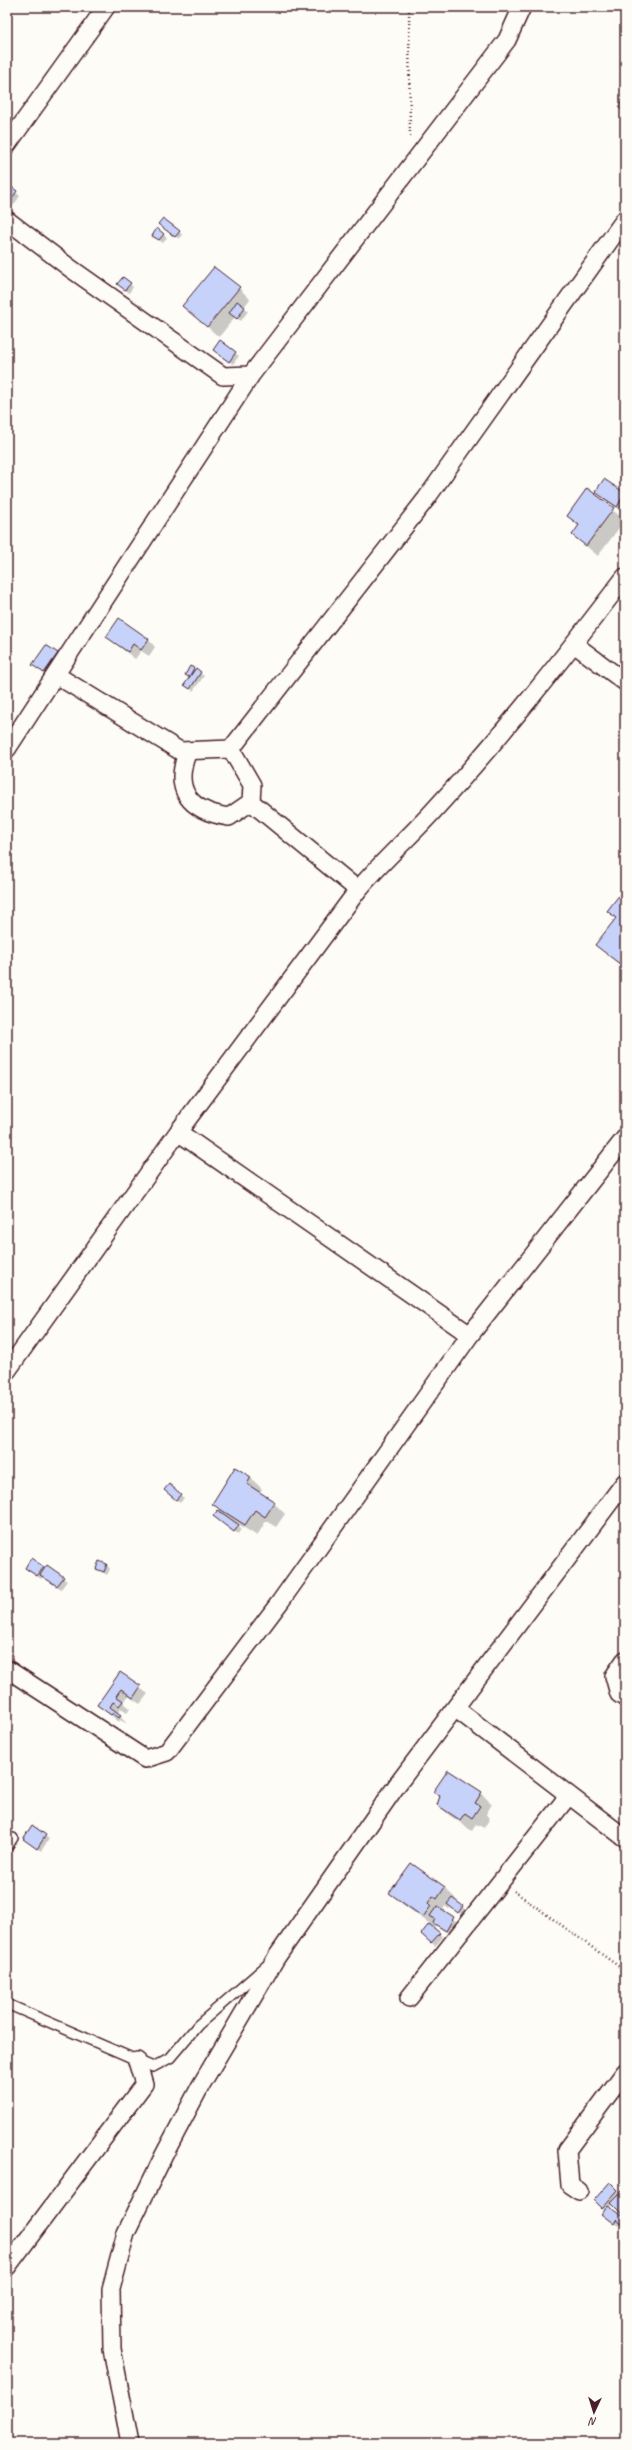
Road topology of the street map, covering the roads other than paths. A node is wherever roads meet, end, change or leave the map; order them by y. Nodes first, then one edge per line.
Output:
1 (106, 7) edge
2 (522, 7) edge
3 (7, 145) edge
4 (625, 219) edge
5 (7, 220) edge
6 (251, 375) junction
7 (625, 577) edge
8 (574, 644) junction
9 (56, 675) junction
10 (625, 682) edge
11 (7, 749) edge
12 (231, 749) junction
13 (188, 751) junction
14 (250, 802) junction
15 (358, 890) junction
16 (178, 1132) junction
17 (625, 1138) edge
18 (470, 1335) junction
19 (7, 1371) edge
20 (625, 1482) edge
21 (625, 1660) edge
22 (7, 1669) edge
23 (625, 1698) edge
24 (455, 1708) junction
25 (569, 1795) junction
26 (13, 1838) dead end
27 (625, 1838) edge
28 (7, 1847) edge
29 (276, 1958) junction
30 (409, 1998) dead end
31 (7, 2004) edge
32 (137, 2061) junction
33 (625, 2072) edge
34 (579, 2191) dead end
35 (7, 2267) edge
36 (130, 2443) edge

1 - 3 street
2 - 6 street
4 - 12 street
5 - 6 street
6 - 9 street
7 - 8 street
8 - 10 street
8 - 15 street
9 - 11 street
9 - 13 street
12 - 13 street
12 - 14 street
13 - 14 street
14 - 15 street
15 - 16 street
16 - 18 street
16 - 19 street
17 - 18 street
18 - 22 street
20 - 24 street
21 - 23 street
24 - 25 street
24 - 29 street
25 - 27 street
25 - 30 street
26 - 28 lane
29 - 32 lane
29 - 36 street
31 - 32 lane
32 - 35 street
33 - 34 street

